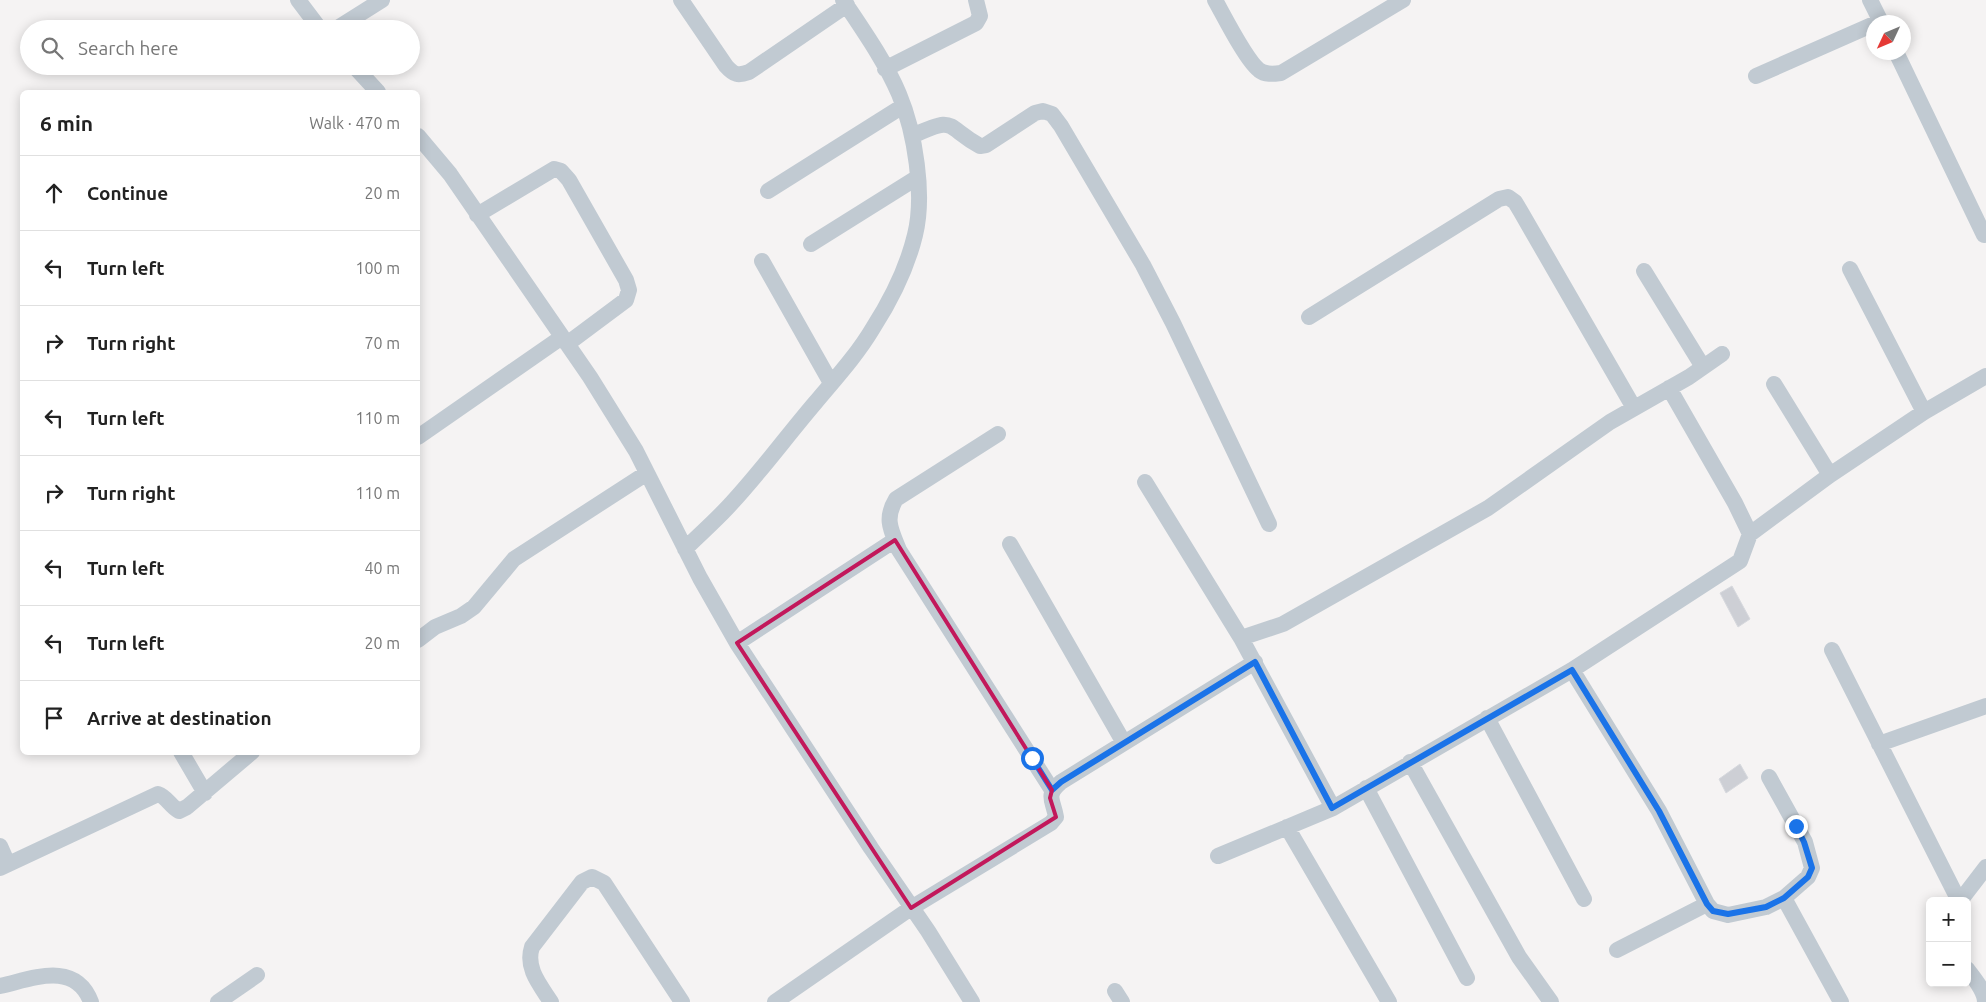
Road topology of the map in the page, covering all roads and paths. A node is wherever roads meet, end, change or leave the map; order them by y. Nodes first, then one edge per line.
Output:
1 (298, 0) edge
2 (382, 0) edge
3 (681, 0) edge
4 (976, 0) edge
5 (1215, 0) edge
6 (1403, 0) edge
7 (1870, 0) edge
8 (845, 3) edge
9 (1875, 15) edge
10 (313, 20) edge
11 (350, 20) edge
12 (1866, 28) edge
13 (1900, 60) edge
14 (885, 68) junction
15 (362, 75) edge
16 (1756, 76) dead end
17 (376, 90) edge
18 (903, 106) junction
19 (912, 136) junction
20 (420, 138) edge
21 (918, 177) junction
22 (768, 191) dead end
23 (477, 214) junction
24 (1984, 235) dead end
25 (811, 244) dead end
26 (762, 261) dead end
27 (1850, 269) dead end
28 (1644, 271) dead end
29 (1309, 317) dead end
30 (565, 340) junction
31 (1722, 354) dead end
32 (1703, 367) junction
33 (1986, 376) edge
34 (831, 383) junction
35 (1774, 384) dead end
36 (1669, 388) junction
37 (1634, 408) junction
38 (1924, 412) junction
39 (998, 434) dead end
40 (420, 436) edge
41 (647, 473) junction
42 (1830, 474) junction
43 (1145, 482) dead end
44 (1268, 524) dead end
45 (1750, 534) junction
46 (895, 540) junction
47 (1010, 544) dead end
48 (685, 549) junction
49 (1241, 638) junction
50 (420, 639) edge
51 (737, 643) junction
52 (1832, 650) dead end
53 (1255, 662) junction
54 (1572, 670) junction
55 (1986, 706) edge
56 (1487, 718) junction
57 (1124, 743) junction
58 (1879, 744) junction
59 (183, 755) edge
60 (249, 755) edge
61 (1410, 762) junction
62 (1769, 777) dead end
63 (1366, 788) junction
64 (1052, 790) junction
65 (205, 793) junction
66 (1332, 808) junction
67 (1287, 827) junction
68 (0, 846) edge
69 (1218, 856) dead end
70 (4, 866) edge
71 (1986, 868) edge
72 (1957, 897) edge
73 (1962, 897) edge
74 (1784, 898) junction
75 (1584, 899) dead end
76 (1707, 904) junction
77 (912, 908) junction
78 (1616, 950) dead end
79 (257, 975) dead end
80 (1971, 975) edge
81 (1467, 978) dead end
82 (0, 986) edge
83 (91, 1002) edge
84 (218, 1002) edge
85 (551, 1002) edge
86 (682, 1002) edge
87 (775, 1002) edge
88 (972, 1002) edge
89 (1389, 1002) edge
90 (1551, 1002) edge
91 (1841, 1002) edge
92 (1985, 1002) edge

1 - 10 street
2 - 11 street
3 - 8 street
4 - 14 street
5 - 6 street
7 - 9 street
8 - 14 street
12 - 16 street
13 - 24 street
14 - 18 street
15 - 17 street
18 - 19 street
18 - 22 street
19 - 21 street
19 - 44 street
20 - 23 street
21 - 25 street
21 - 34 street
23 - 30 street
23 - 30 street
26 - 34 street
27 - 38 street
28 - 32 street
29 - 37 street
30 - 40 street
30 - 41 street
31 - 32 street
32 - 36 street
33 - 38 street
34 - 48 street
35 - 42 street
36 - 37 street
36 - 45 street
37 - 49 street
38 - 42 street
39 - 46 street
41 - 48 street
41 - 50 street
42 - 45 street
43 - 49 street
45 - 54 street
46 - 51 street
46 - 64 street
47 - 57 street
48 - 51 street
49 - 53 street
51 - 77 street
52 - 58 street
53 - 57 street
53 - 66 street
54 - 56 street
54 - 76 street
55 - 58 street
56 - 61 street
56 - 75 street
57 - 64 street
58 - 72 street
59 - 65 street
60 - 65 street
61 - 63 street
61 - 90 street
62 - 74 street
63 - 66 street
63 - 81 street
64 - 77 street
65 - 70 street
66 - 67 street
67 - 69 street
67 - 89 street
68 - 70 street
71 - 73 street
74 - 76 street
74 - 91 street
76 - 78 street
77 - 87 street
77 - 88 street
79 - 84 street
80 - 92 street
82 - 83 street
85 - 86 street

